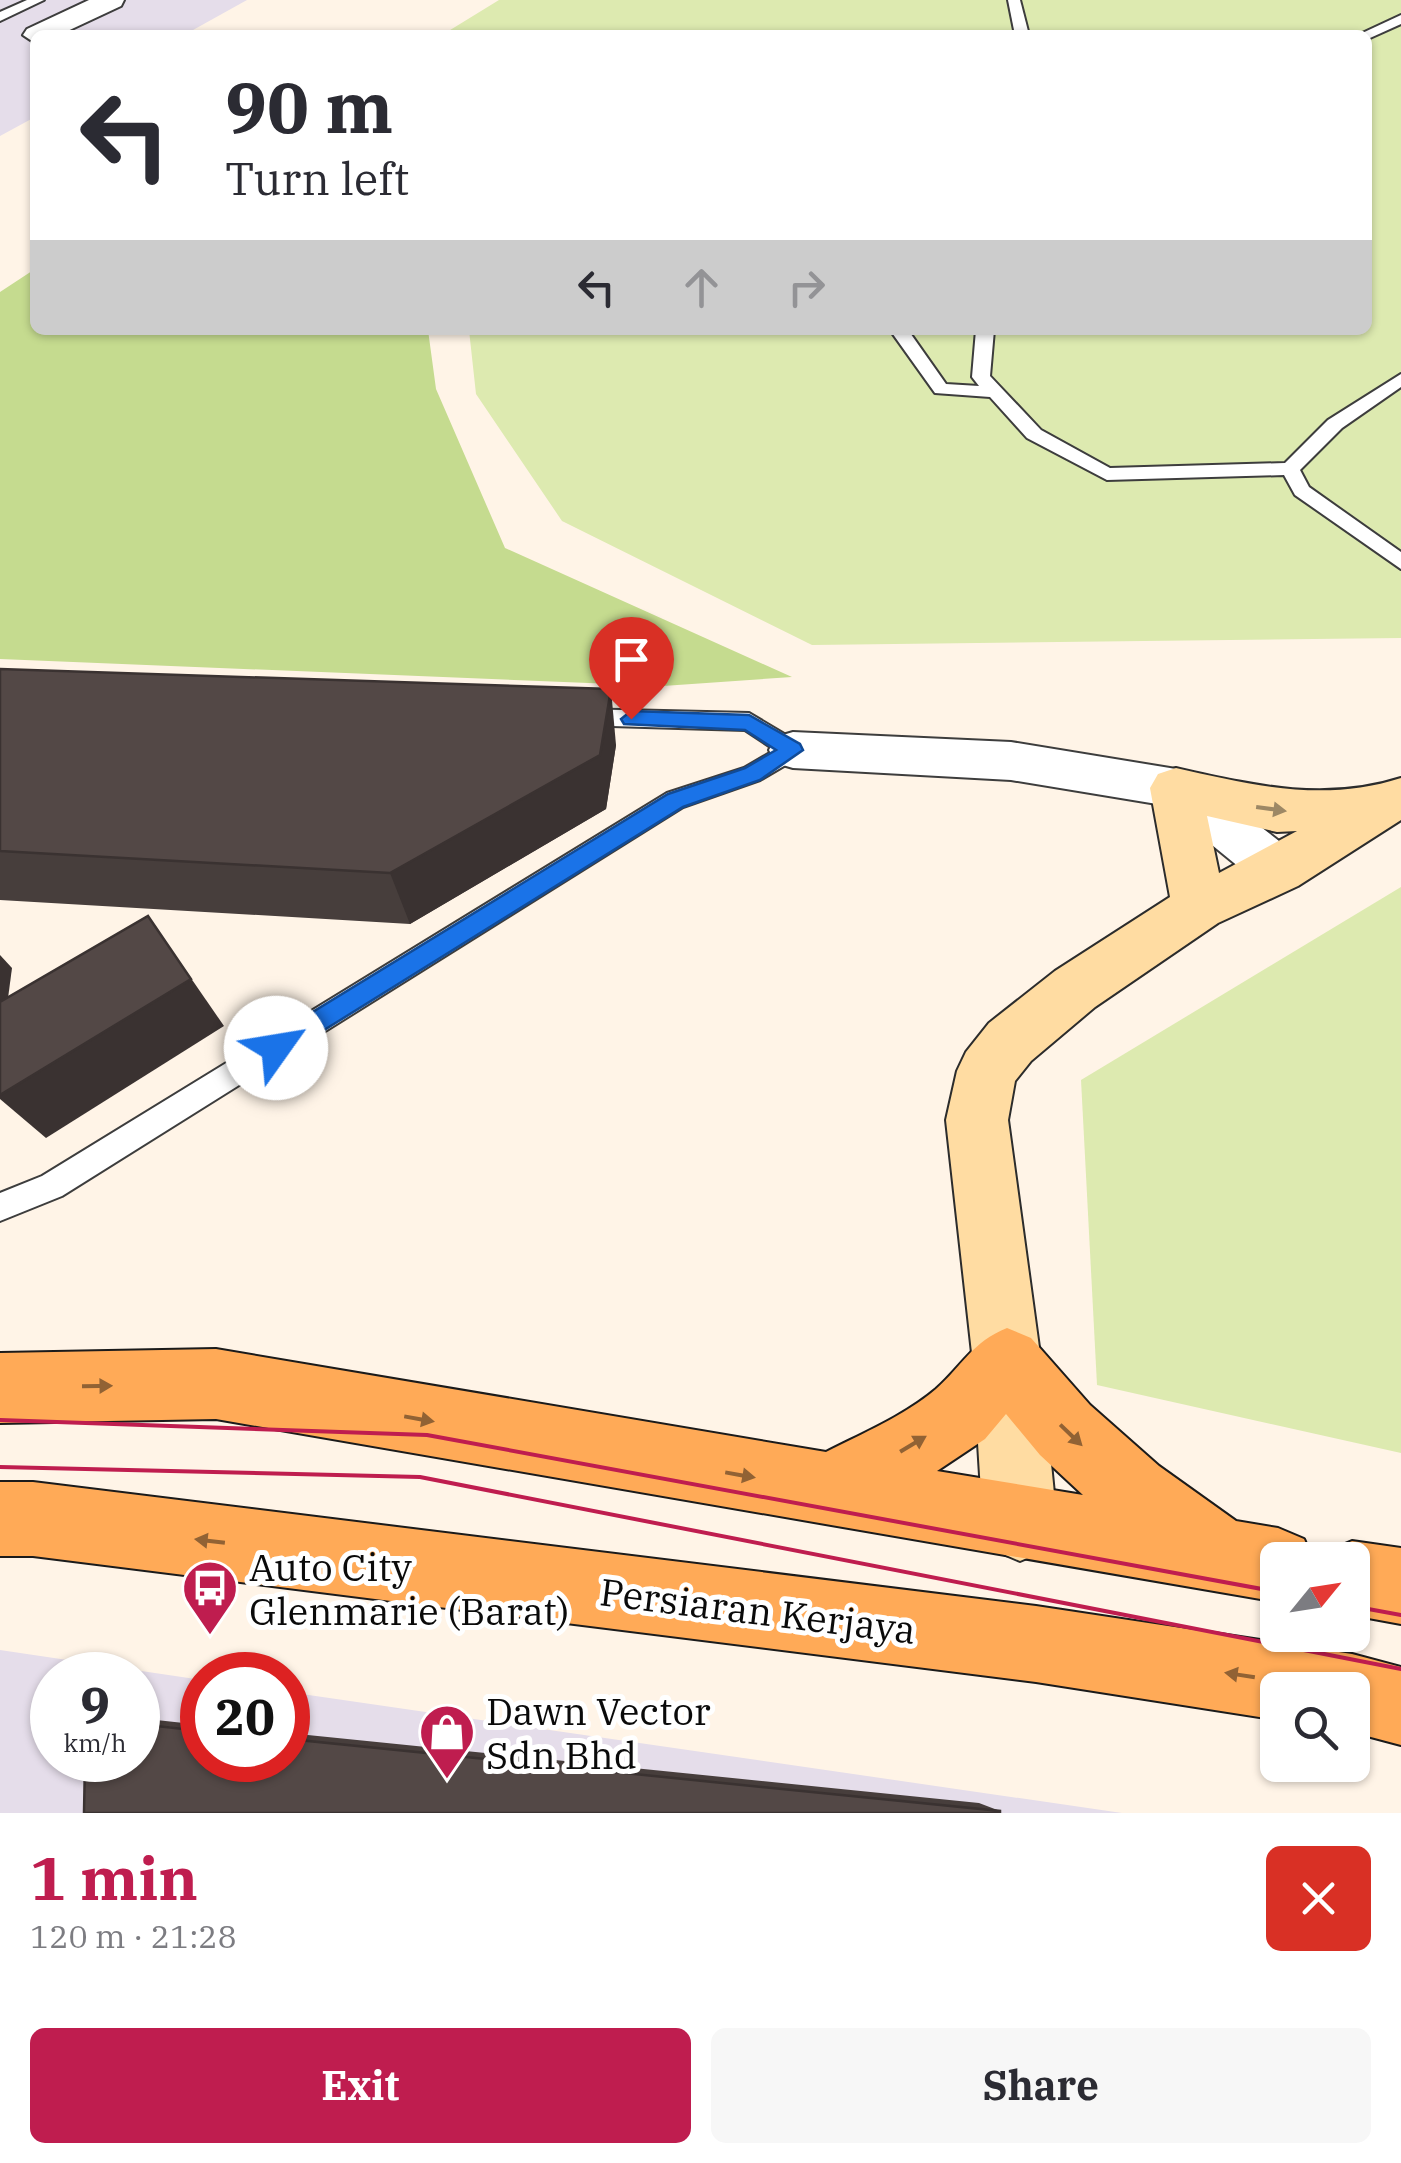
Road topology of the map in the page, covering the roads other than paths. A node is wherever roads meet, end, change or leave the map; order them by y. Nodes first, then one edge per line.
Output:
1 (38, 0) edge
2 (111, 0) edge
3 (1014, 0) edge
4 (0, 17) edge
5 (1401, 19) edge
6 (47, 30) edge
7 (1021, 30) edge
8 (1372, 32) edge
9 (902, 335) edge
10 (984, 335) edge
11 (1401, 380) edge
12 (995, 392) junction
13 (1290, 469) junction
14 (1401, 562) edge
15 (552, 717) edge
16 (793, 750) junction
17 (1176, 788) junction
18 (1388, 803) edge
19 (1280, 870) junction
20 (1199, 908) junction
21 (0, 1207) edge
22 (1007, 1362) junction
23 (0, 1388) edge
24 (826, 1490) junction
25 (0, 1519) edge
26 (1020, 1524) junction
27 (1251, 1561) edge
28 (1370, 1581) edge
29 (1401, 1586) edge
30 (1260, 1678) edge
31 (1370, 1698) edge
32 (1401, 1706) edge

1 - 4 lane
2 - 6 street
3 - 7 lane
5 - 8 lane
9 - 12 lane
10 - 12 lane
11 - 13 lane
12 - 13 lane
13 - 14 lane
15 - 16 lane
16 - 17 street
16 - 21 lane
17 -> 18 street
17 - 19 street
17 - 20 street
18 - 19 street
19 - 20 street
20 - 22 street
24 -> 22 main road
22 - 26 street
22 -> 27 main road
23 -> 24 main road
24 - 26 main road
30 -> 25 main road, Persiaran Kerjaya
26 - 27 main road
28 - 29 main road
31 - 32 main road

